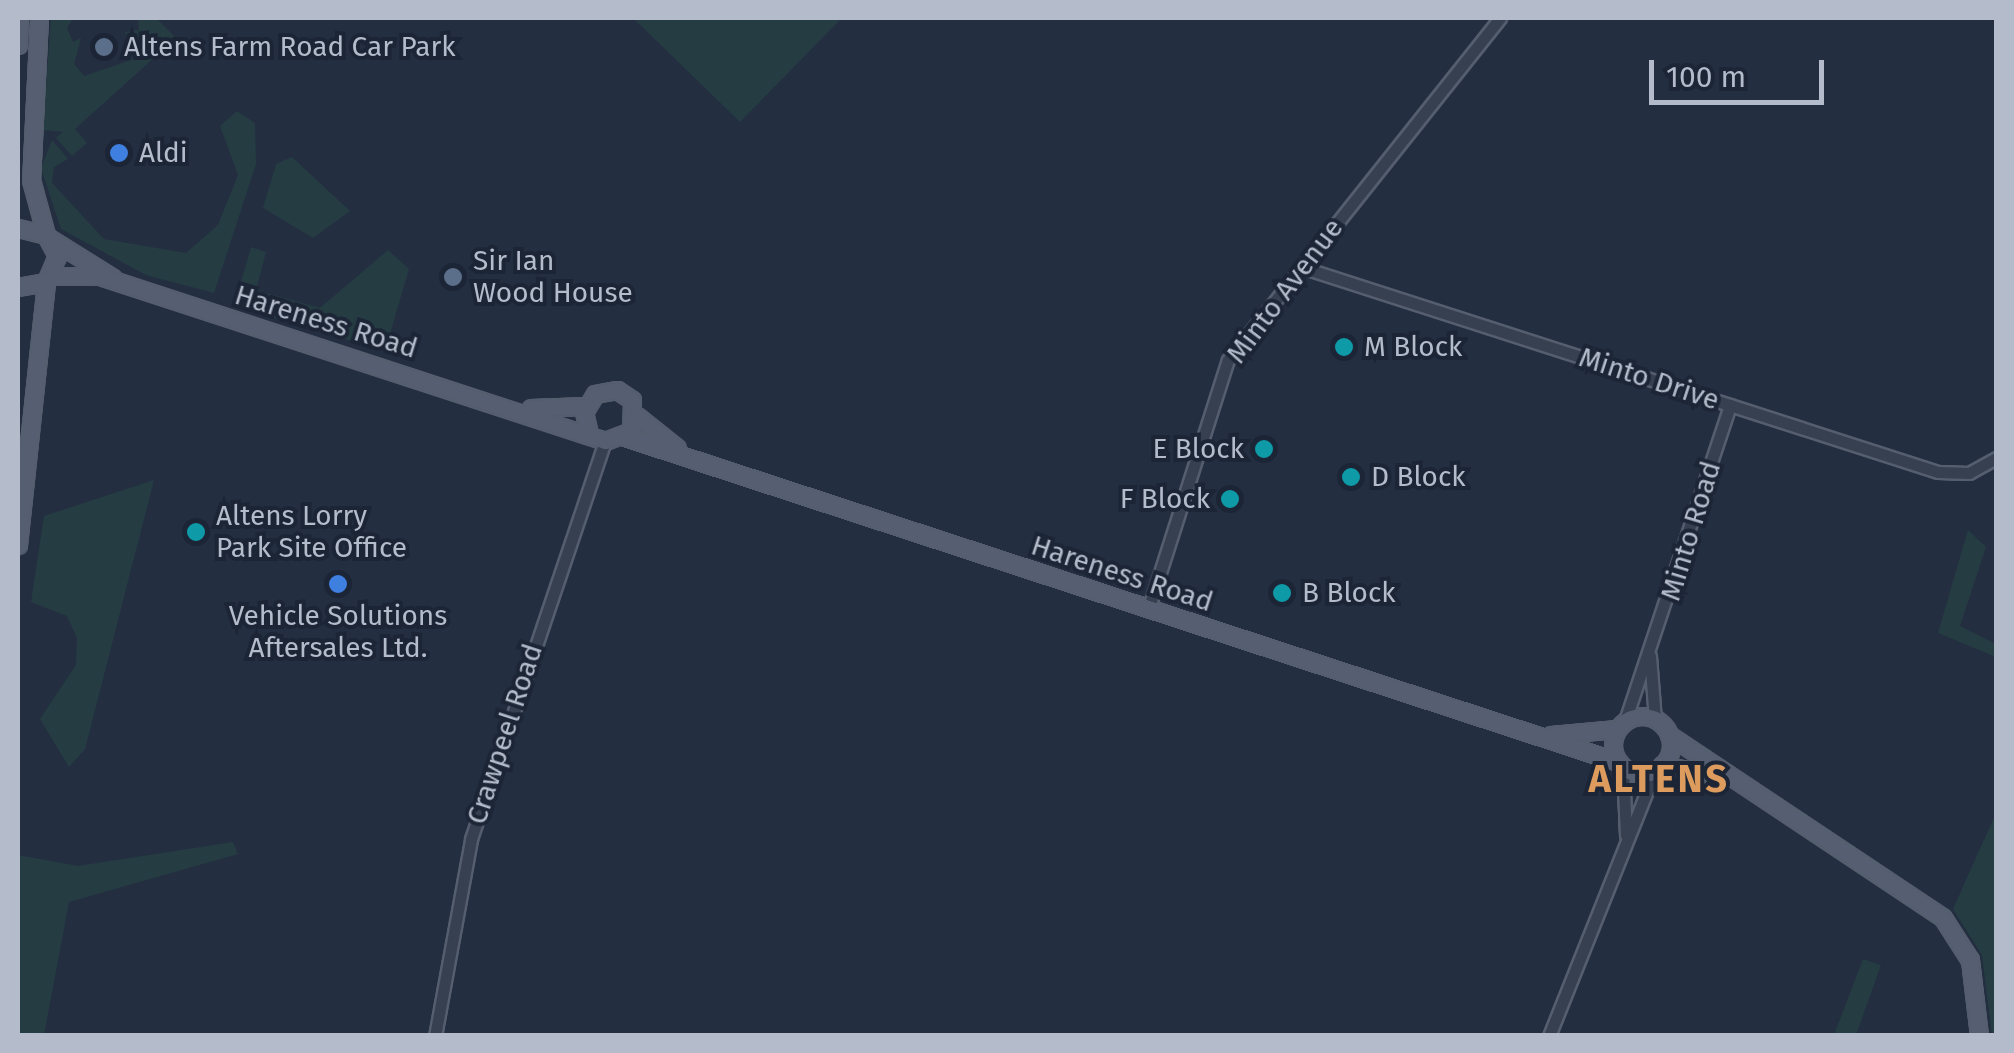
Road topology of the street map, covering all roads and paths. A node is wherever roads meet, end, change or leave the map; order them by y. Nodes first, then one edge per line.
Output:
1 (19, 18) edge
2 (39, 18) edge
3 (1500, 18) edge
4 (18, 45) edge
5 (18, 228) edge
6 (48, 236) junction
7 (1301, 267) junction
8 (48, 279) junction
9 (120, 283) junction
10 (18, 288) edge
11 (1730, 405) junction
12 (586, 406) junction
13 (517, 408) junction
14 (636, 416) junction
15 (588, 430) junction
16 (626, 437) junction
17 (605, 441) junction
18 (683, 454) junction
19 (1996, 458) edge
20 (18, 545) edge
21 (1149, 608) junction
22 (1650, 656) junction
23 (1655, 719) junction
24 (1621, 725) junction
25 (1547, 735) junction
26 (1669, 735) junction
27 (1621, 765) junction
28 (1658, 768) junction
29 (1733, 779) junction
30 (1626, 835) junction
31 (435, 1036) edge
32 (1550, 1036) edge
33 (1979, 1036) edge

1 - 4 main road
2 - 6 main road
3 - 7 street, Minto Avenue
5 - 6 main road
6 - 8 main road
6 - 9 main road, Hareness Road
7 - 11 street, Minto Drive
7 - 21 street, Minto Avenue
8 - 9 main road, Hareness Road
8 - 10 main road, Hareness Road
8 - 20 main road
9 - 13 main road, Hareness Road
11 - 19 street, Minto Drive
11 - 22 street, Minto Road
12 - 13 main road, Hareness Road
12 - 14 main road
12 - 15 main road
13 - 15 main road, Hareness Road
14 - 16 main road
14 - 18 main road, Hareness Road
15 - 17 main road
16 - 17 main road
16 - 18 main road, Hareness Road
17 - 31 street, Crawpeel Road
18 - 21 main road, Hareness Road
21 - 25 main road, Hareness Road
22 - 23 street, Minto Road
22 - 24 street, Minto Road
23 - 24 main road, Hareness Road
23 - 26 main road
24 - 25 main road, Hareness Road
24 - 27 main road
25 - 27 main road, Hareness Road
26 - 28 main road
26 - 29 main road
27 - 28 main road, Hareness Road
27 - 30 street
28 - 29 main road, Hareness Road
28 - 30 street
29 - 33 main road
30 - 32 street

